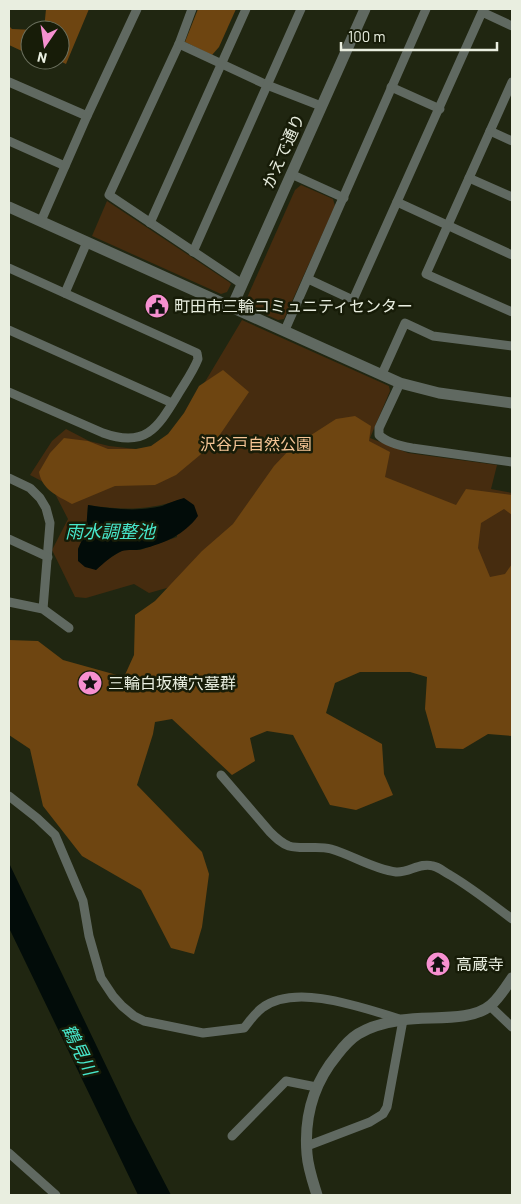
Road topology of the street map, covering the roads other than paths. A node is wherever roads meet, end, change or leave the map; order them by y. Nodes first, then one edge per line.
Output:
1 (137, 9) edge
2 (192, 9) edge
3 (246, 9) edge
4 (301, 9) edge
5 (364, 9) edge
6 (426, 9) edge
7 (512, 26) edge
8 (179, 44) junction
9 (222, 64) junction
10 (9, 82) edge
11 (512, 83) edge
12 (267, 85) junction
13 (391, 87) junction
14 (322, 106) junction
15 (440, 109) junction
16 (87, 116) junction
17 (490, 131) junction
18 (9, 141) edge
19 (512, 141) edge
20 (65, 166) junction
21 (291, 174) junction
22 (469, 178) junction
23 (512, 197) edge
24 (344, 198) junction
25 (397, 202) junction
26 (9, 207) edge
27 (41, 221) junction
28 (150, 223) junction
29 (448, 226) junction
30 (87, 242) junction
31 (193, 252) junction
32 (512, 255) edge
33 (9, 268) edge
34 (308, 280) junction
35 (242, 284) junction
36 (65, 292) junction
37 (232, 307) junction
38 (512, 312) edge
39 (9, 330) edge
40 (285, 330) junction
41 (512, 346) edge
42 (382, 374) junction
43 (400, 383) junction
44 (9, 392) edge
45 (172, 403) junction
46 (512, 403) edge
47 (512, 462) edge
48 (9, 478) edge
49 (9, 539) edge
50 (48, 557) junction
51 (9, 602) edge
52 (43, 609) junction
53 (69, 628) dead end
54 (221, 775) dead end
55 (9, 796) edge
56 (512, 919) edge
57 (512, 978) edge
58 (490, 1006) junction
59 (402, 1020) junction
60 (512, 1027) edge
61 (316, 1087) junction
62 (232, 1136) dead end
63 (306, 1146) junction
64 (9, 1153) edge
65 (56, 1195) edge
66 (317, 1195) edge

1 - 16 street
2 - 8 street
3 - 9 street
4 - 12 street
5 - 14 street, かえで通り
6 - 13 street
7 - 15 street
8 - 9 street
8 - 28 street
9 - 12 street
9 - 28 street
10 - 16 street
11 - 17 street
12 - 14 street
12 - 31 street
13 - 15 street
13 - 24 street
14 - 21 street, かえで通り
15 - 25 street
16 - 20 street
17 - 19 street
17 - 22 street
18 - 20 street
20 - 27 street
21 - 24 street
21 - 35 street, かえで通り
22 - 23 street
22 - 29 street
24 - 34 street
25 - 29 street
25 - 34 street
26 - 27 street
27 - 30 street
28 - 31 street
29 - 32 street
29 - 38 street
30 - 36 street
30 - 37 street
31 - 35 street
33 - 36 street
34 - 40 street
35 - 37 street, かえで通り
36 - 45 street
37 - 40 street
39 - 45 street
40 - 42 street
41 - 42 street
42 - 43 street
43 - 46 street
43 - 47 street
44 - 45 street
48 - 50 street
49 - 50 street
50 - 52 street
51 - 52 street
52 - 53 street
54 - 56 street
55 - 59 street
57 - 58 street
58 - 59 street
58 - 60 street
59 - 61 street
59 - 63 street
61 - 62 street
61 - 63 street
63 - 66 street
64 - 65 street

